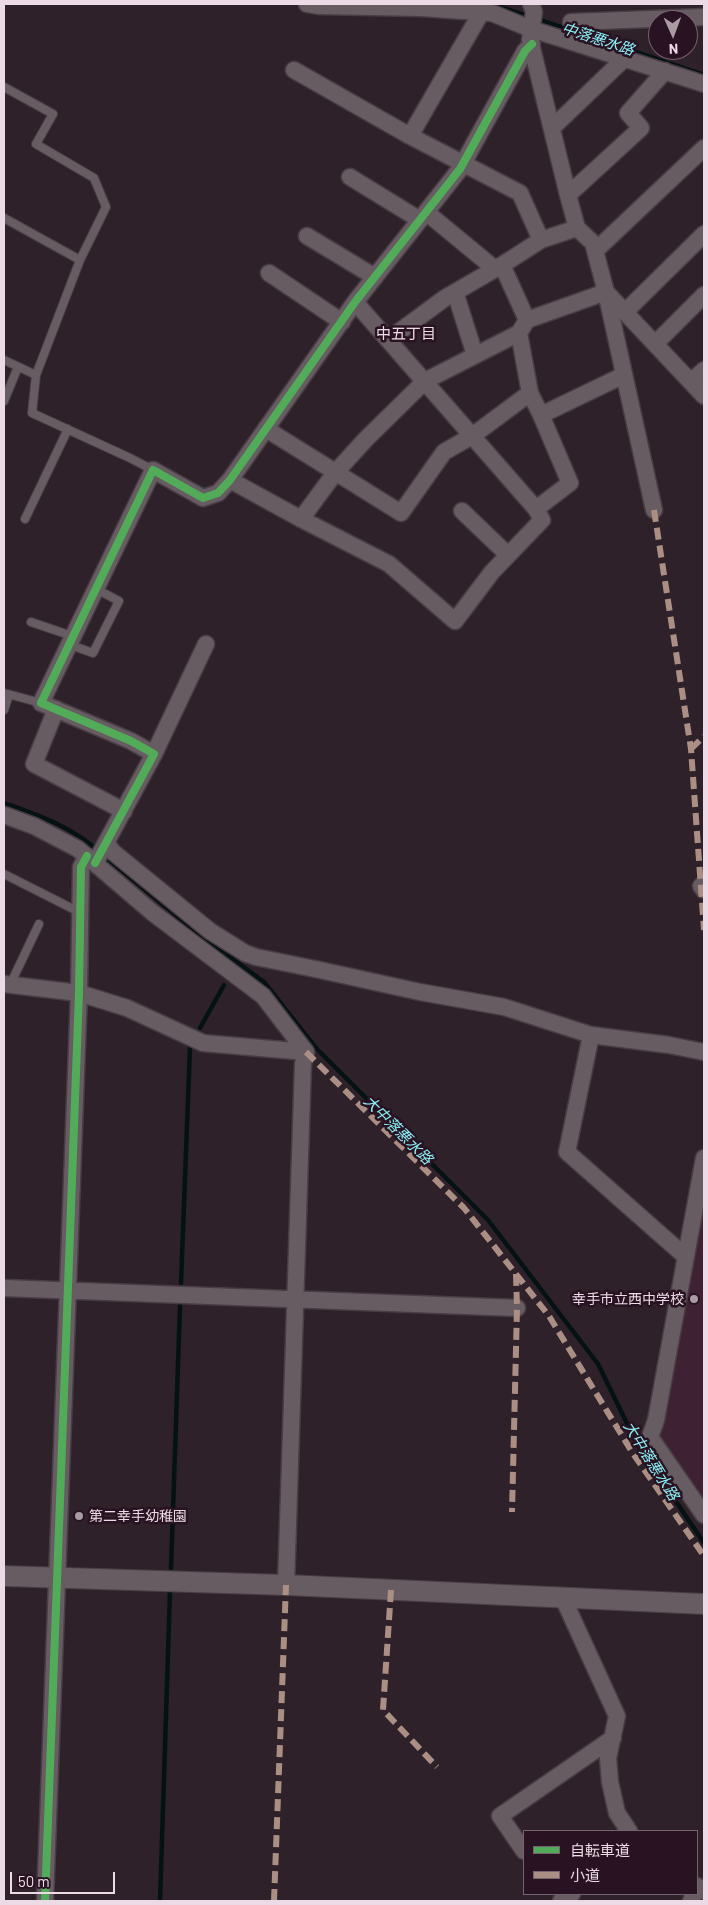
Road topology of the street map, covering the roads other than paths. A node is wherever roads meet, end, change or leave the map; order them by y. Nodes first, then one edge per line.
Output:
1 (307, 4) edge
2 (701, 4) edge
3 (413, 6) edge
4 (704, 9) edge
5 (481, 12) junction
6 (704, 17) edge
7 (571, 22) dead end
8 (532, 23) edge
9 (624, 58) junction
10 (294, 70) dead end
11 (665, 71) junction
12 (704, 84) edge
13 (4, 87) edge
14 (552, 128) junction
15 (410, 136) junction
16 (704, 148) edge
17 (463, 164) junction
18 (350, 177) dead end
19 (568, 195) junction
20 (423, 216) junction
21 (4, 218) edge
22 (577, 228) junction
23 (704, 234) edge
24 (308, 236) dead end
25 (541, 240) junction
26 (595, 251) junction
27 (80, 260) junction
28 (499, 267) junction
29 (269, 273) dead end
30 (375, 277) junction
31 (455, 292) junction
32 (606, 292) junction
33 (704, 295) edge
34 (355, 302) junction
35 (625, 312) junction
36 (342, 322) junction
37 (523, 327) junction
38 (388, 340) junction
39 (655, 344) junction
40 (475, 355) junction
41 (4, 360) edge
42 (18, 367) junction
43 (704, 370) edge
44 (36, 375) junction
45 (624, 375) junction
46 (425, 381) junction
47 (691, 382) junction
48 (530, 393) junction
49 (704, 396) edge
50 (4, 401) edge
51 (542, 415) junction
52 (68, 429) junction
53 (266, 429) junction
54 (472, 436) junction
55 (153, 470) junction
56 (335, 473) junction
57 (230, 480) junction
58 (536, 510) junction
59 (654, 510) dead end
60 (462, 511) dead end
61 (25, 519) dead end
62 (301, 519) junction
63 (508, 555) junction
64 (96, 589) junction
65 (31, 622) dead end
66 (70, 640) junction
67 (206, 644) dead end
68 (6, 694) edge
69 (40, 703) junction
70 (56, 709) junction
71 (4, 710) edge
72 (154, 754) junction
73 (124, 811) junction
74 (4, 815) edge
75 (99, 853) junction
76 (4, 874) edge
77 (81, 913) junction
78 (39, 924) dead end
79 (7, 985) edge
80 (79, 993) junction
81 (591, 1035) junction
82 (306, 1052) junction
83 (704, 1052) edge
84 (704, 1158) edge
85 (686, 1257) junction
86 (4, 1288) edge
87 (67, 1290) junction
88 (295, 1299) junction
89 (517, 1308) dead end
90 (704, 1515) edge
91 (4, 1576) edge
92 (56, 1577) junction
93 (286, 1585) junction
94 (563, 1598) junction
95 (704, 1604) edge
96 (612, 1738) junction
97 (628, 1830) edge
98 (523, 1850) edge
99 (45, 1901) edge

1 - 3 street
2 - 4 street
3 - 5 street
5 - 8 street
5 - 15 street
6 - 7 street
8 - 9 street
8 - 14 street
8 - 17 street
9 - 11 street
9 - 14 street
10 - 15 street
11 - 12 street
11 - 19 street
13 - 27 lane
14 - 19 street
15 - 17 street
16 - 26 street
17 - 20 street
17 - 25 street
18 - 20 street
19 - 22 street
20 - 28 street
20 - 30 street
21 - 27 lane
22 - 25 street
22 - 26 street
23 - 35 street
24 - 30 street
25 - 28 street
26 - 32 street
27 - 44 lane
28 - 31 street
28 - 37 street
29 - 36 street
30 - 34 street
31 - 38 street
31 - 40 street
32 - 35 street
32 - 37 street
32 - 45 street
33 - 39 street
34 - 36 street
34 - 38 street
35 - 39 street
36 - 53 street
37 - 40 street
37 - 48 street
38 - 46 street
39 - 47 street
40 - 46 street
41 - 42 lane
42 - 44 lane
42 - 50 lane
43 - 47 street
44 - 52 lane
45 - 51 street
45 - 59 street
46 - 54 street
46 - 56 street
47 - 49 street
48 - 51 street
48 - 54 street
51 - 58 street
52 - 55 lane
52 - 61 lane
53 - 56 street
53 - 57 street
54 - 56 street
54 - 58 street
55 - 57 street
55 - 64 street
56 - 62 street
57 - 62 street
58 - 63 street
60 - 63 street
62 - 63 street
64 - 66 street
64 - 66 lane
65 - 66 lane
66 - 69 street
67 - 72 street
68 - 69 lane
68 - 71 lane
69 - 70 street
70 - 72 street
70 - 73 street
72 - 73 street
73 - 75 street
74 - 75 street
75 - 77 street
75 - 81 street
75 - 82 street
76 - 77 lane
77 - 80 street
78 - 79 lane
79 - 80 street
80 - 82 street
80 - 87 street
81 - 83 street
81 - 85 street
82 - 88 street
84 - 85 street
85 - 90 street
86 - 87 street
87 - 88 street
87 - 92 street
88 - 89 street
88 - 93 street
91 - 92 street
92 - 93 street
92 - 99 street
93 - 94 street
94 - 95 street
94 - 96 street
96 - 97 street
96 - 98 street

